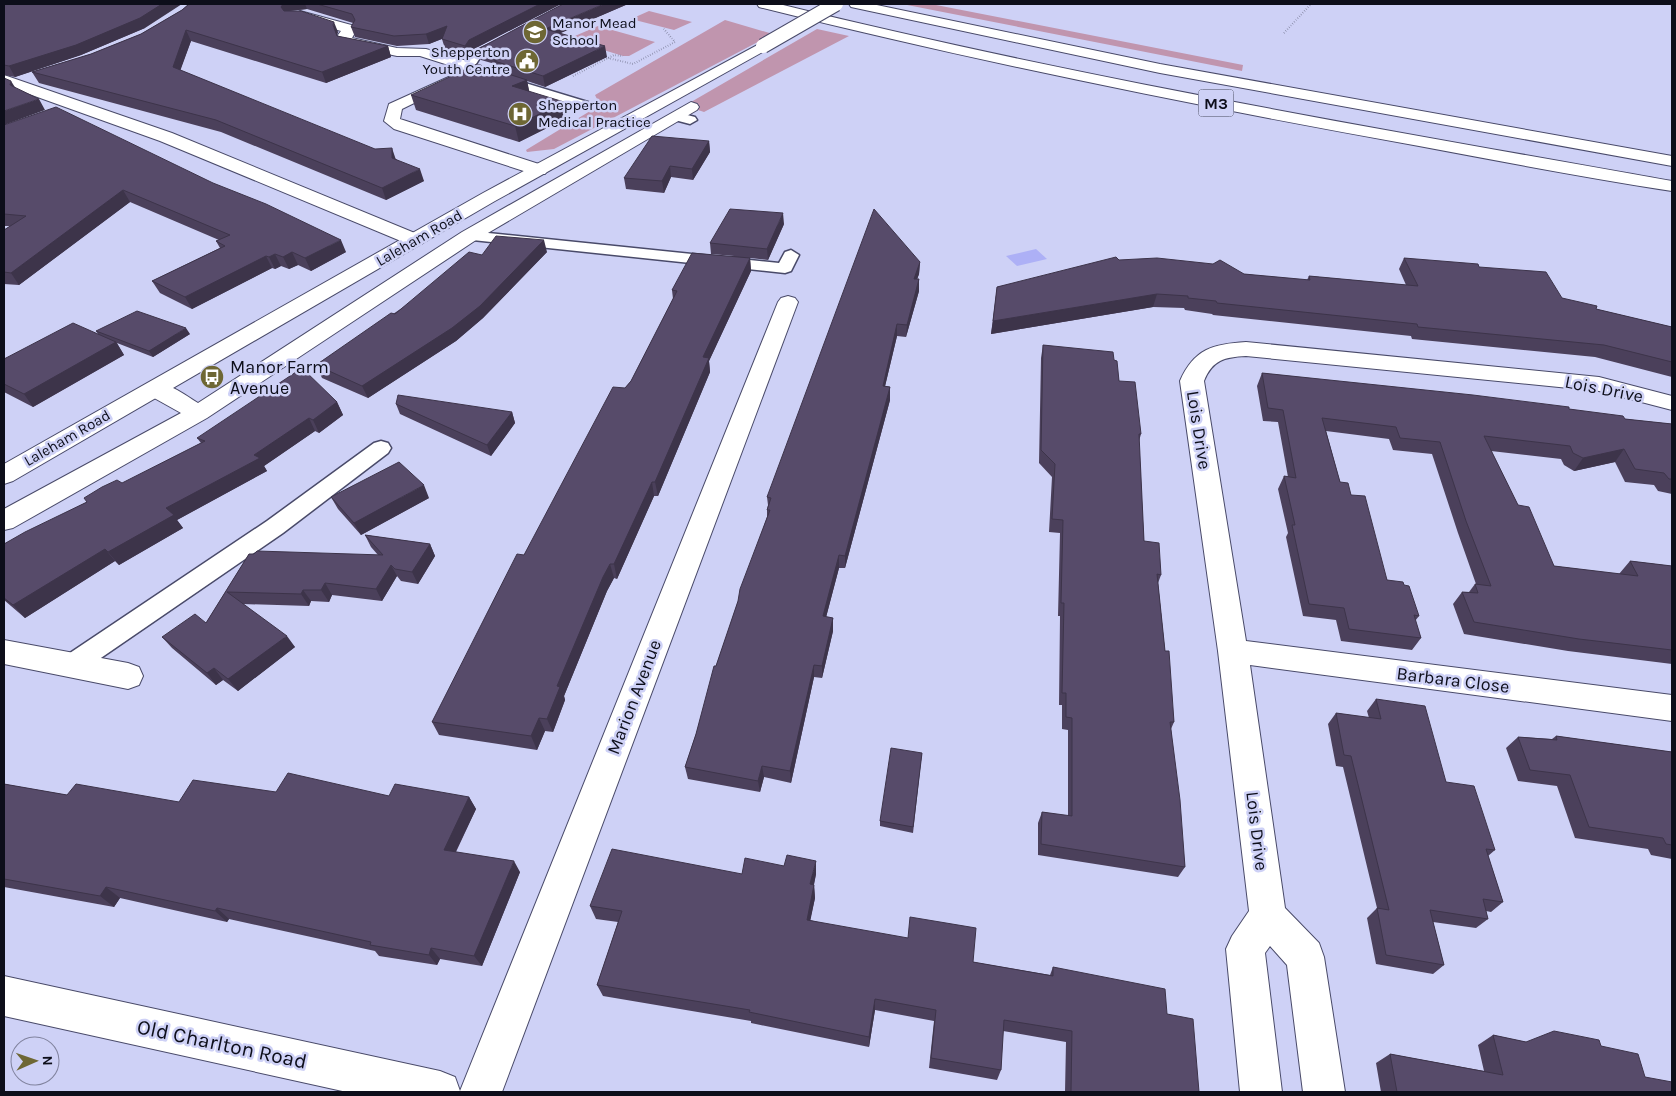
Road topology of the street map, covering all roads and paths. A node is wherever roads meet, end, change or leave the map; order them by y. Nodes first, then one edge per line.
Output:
1 (764, 4) edge
2 (836, 4) edge
3 (856, 4) edge
4 (1311, 4) edge
5 (293, 16) edge
6 (663, 28) dead end
7 (1284, 33) dead end
8 (514, 35) edge
9 (623, 56) dead end
10 (608, 58) junction
11 (472, 69) junction
12 (33, 78) edge
13 (567, 79) edge
14 (9, 82) edge
15 (76, 106) junction
16 (586, 106) dead end
17 (686, 114) dead end
18 (49, 116) edge
19 (1672, 161) edge
20 (539, 170) junction
21 (1672, 186) edge
22 (469, 236) junction
23 (415, 240) junction
24 (791, 255) dead end
25 (788, 302) dead end
26 (155, 388) junction
27 (1672, 403) edge
28 (199, 413) junction
29 (382, 448) dead end
30 (4, 475) edge
31 (4, 521) edge
32 (1233, 651) junction
33 (4, 652) edge
34 (70, 666) junction
35 (128, 676) dead end
36 (1672, 708) edge
37 (1268, 916) junction
38 (4, 996) edge
39 (385, 1086) edge
40 (440, 1092) edge
41 (481, 1092) edge
42 (1261, 1092) edge
43 (1324, 1092) edge

1 - 21 main road, M3
2 - 20 main road, Laleham Road, bridge
3 - 19 main road, M3
4 - 7 path
5 - 11 main road
6 - 10 path
8 - 11 lane
9 - 10 path
10 - 13 path
11 - 16 lane
11 - 20 main road
12 - 14 main road
14 - 15 main road
15 - 18 main road
15 - 23 main road
17 - 22 main road
20 - 23 main road, Laleham Road
22 - 24 lane
22 - 28 main road
23 - 26 main road, Laleham Road
25 - 41 main road, Marion Avenue
26 - 28 main road
26 - 30 main road, Laleham Road
27 - 32 main road, Lois Drive
28 - 31 main road
29 - 34 lane
32 - 36 main road, Barbara Close
32 - 37 main road, Lois Drive
33 - 34 main road
34 - 35 main road
37 - 42 main road
37 - 43 main road
38 - 39 main road, Old Charlton Road
39 - 40 main road, Old Charlton Road

